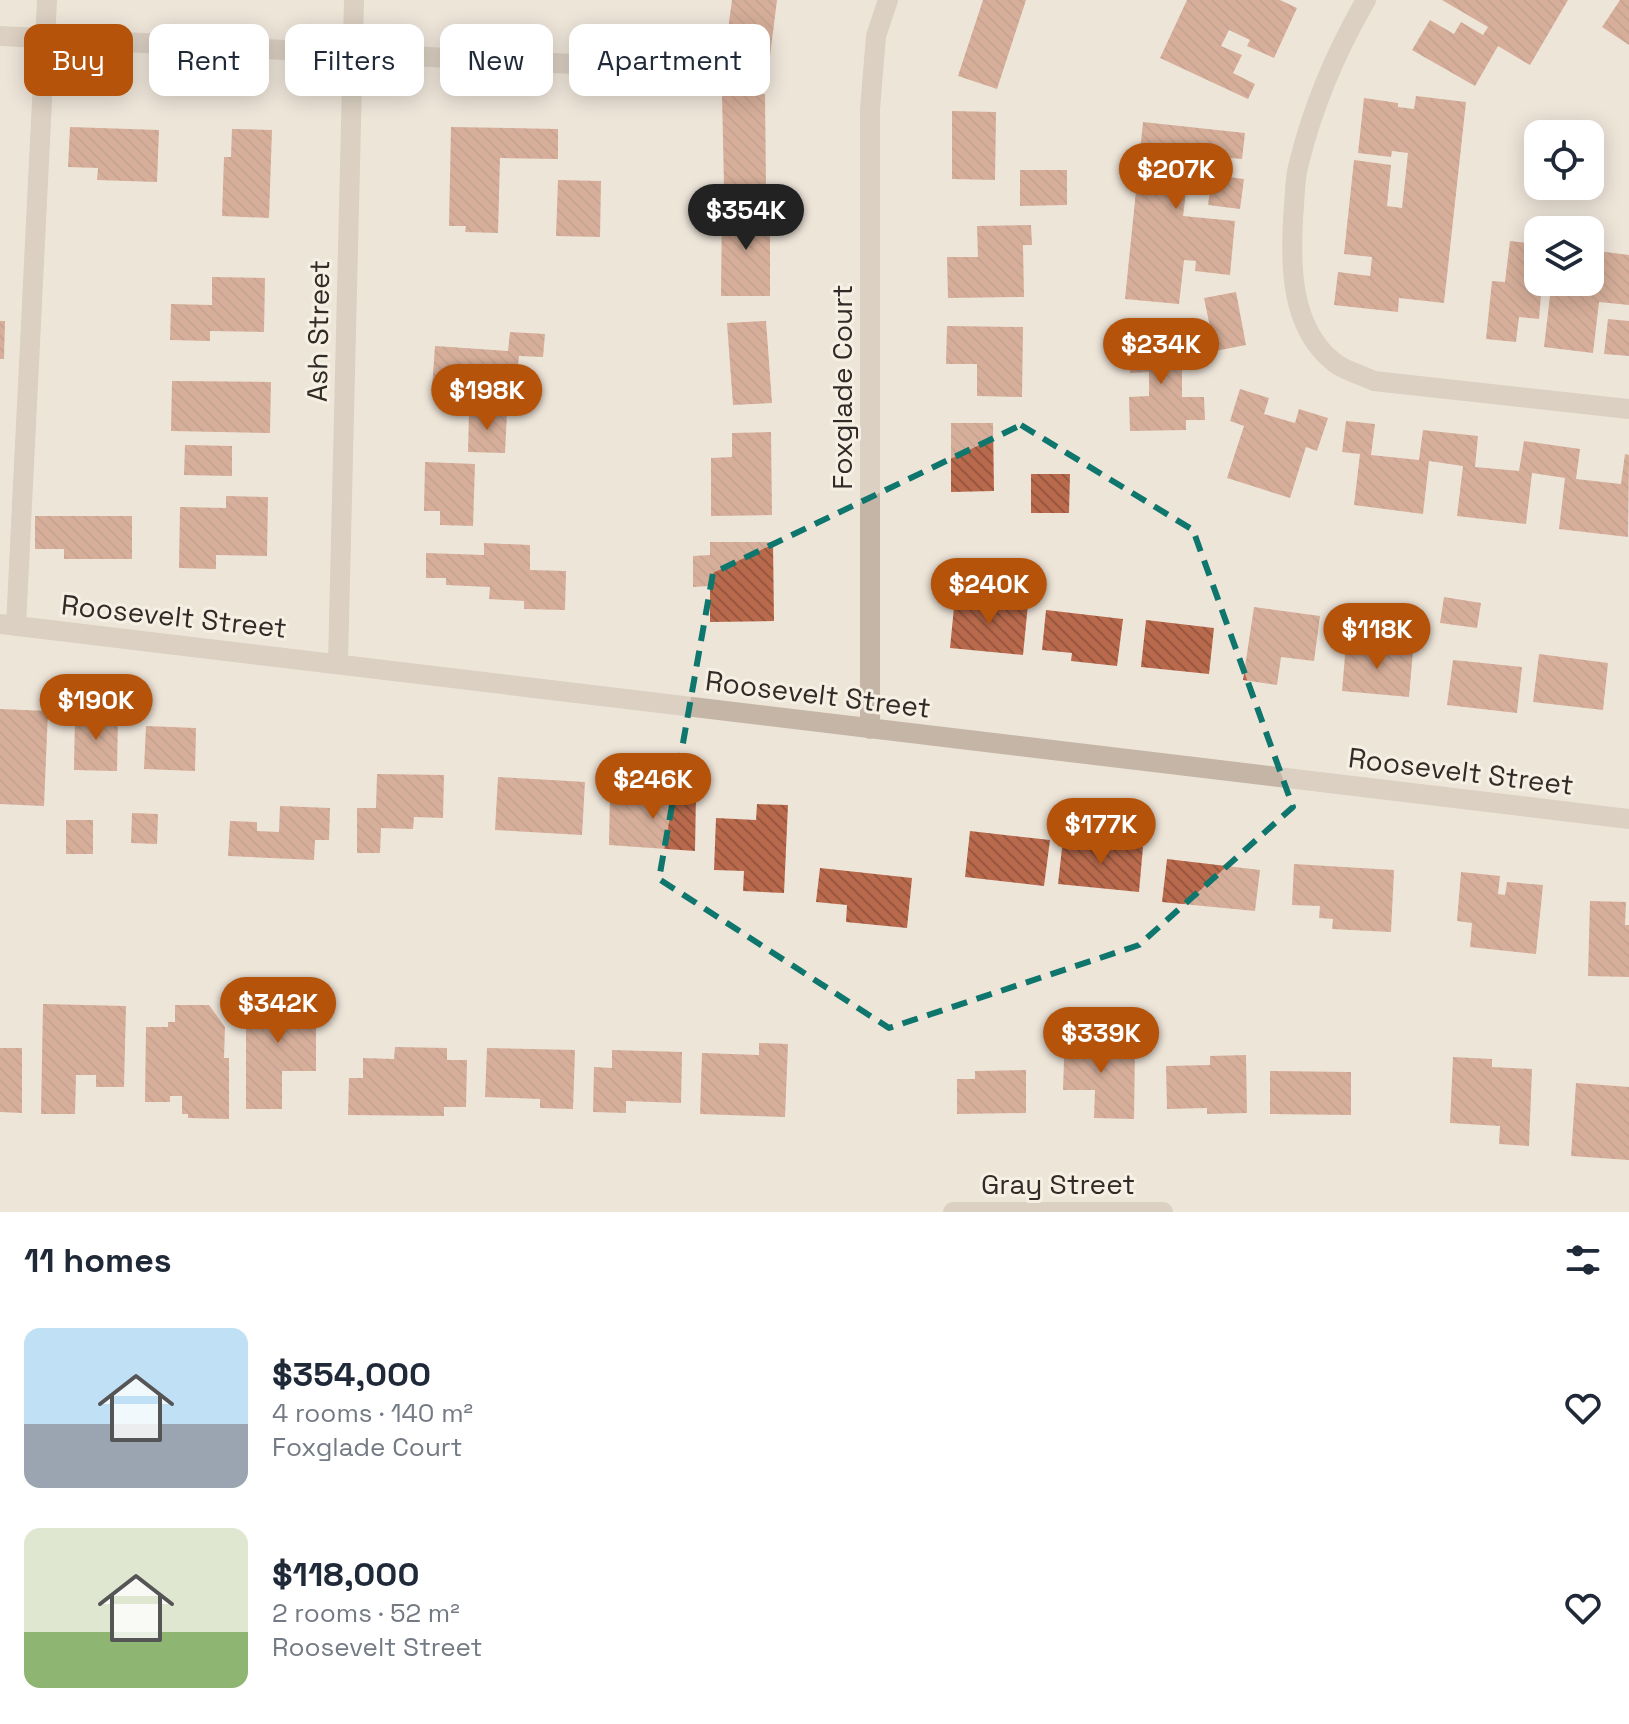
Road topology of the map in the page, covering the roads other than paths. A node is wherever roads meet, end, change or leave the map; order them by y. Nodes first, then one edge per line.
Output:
1 (47, 0) edge
2 (354, 0) edge
3 (888, 0) edge
4 (1366, 0) edge
5 (46, 24) edge
6 (354, 24) edge
7 (0, 36) edge
8 (24, 38) edge
9 (133, 44) edge
10 (285, 51) edge
11 (424, 58) edge
12 (569, 64) edge
13 (42, 96) edge
14 (352, 96) edge
15 (1629, 409) edge
16 (8, 625) edge
17 (338, 663) junction
18 (870, 729) junction
19 (1629, 819) edge
20 (953, 1212) edge
21 (1033, 1212) edge
22 (1163, 1212) edge

1 - 5 street
2 - 6 street, Ash Street
3 - 18 street, Foxglade Court
4 - 15 street
7 - 8 street
9 - 10 street
11 - 12 street
13 - 16 street
14 - 17 street, Ash Street
16 - 17 street, Roosevelt Street
17 - 18 street, Roosevelt Street
18 - 19 street, Roosevelt Street
20 - 21 street, Gray Street
21 - 22 street, Gray Street

